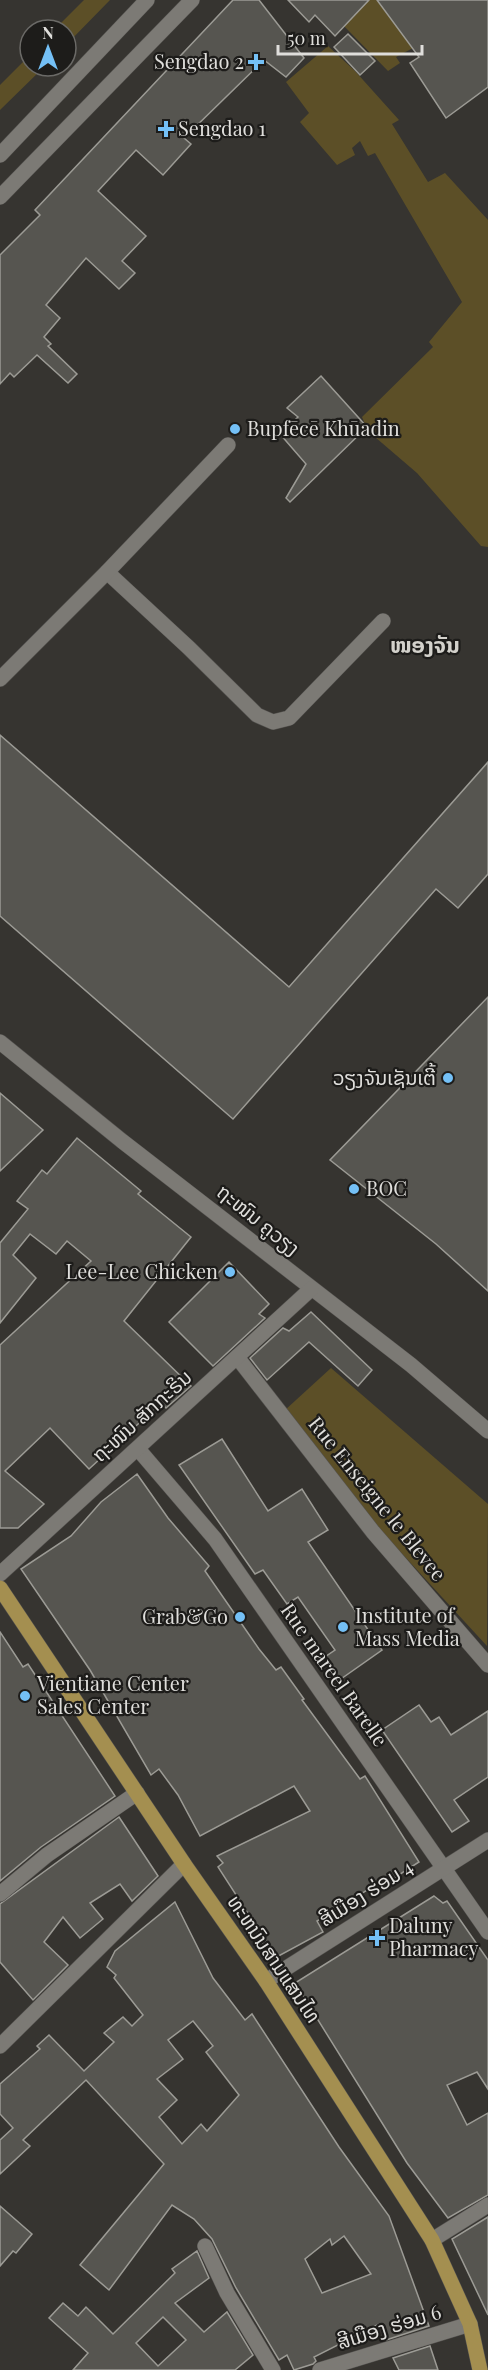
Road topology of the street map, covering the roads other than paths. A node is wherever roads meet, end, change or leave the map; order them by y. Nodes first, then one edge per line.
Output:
1 (147, 0) edge
2 (192, 0) edge
3 (0, 155) edge
4 (0, 197) edge
5 (228, 445) dead end
6 (107, 572) junction
7 (383, 621) dead end
8 (0, 679) edge
9 (0, 1042) edge
10 (311, 1289) junction
11 (237, 1357) junction
12 (488, 1431) edge
13 (138, 1449) junction
14 (0, 1574) edge
15 (0, 1588) edge
16 (488, 1665) edge
17 (137, 1793) junction
18 (488, 1840) edge
19 (184, 1864) junction
20 (443, 1869) junction
21 (0, 1894) edge
22 (488, 1932) edge
23 (266, 1981) junction
24 (0, 2046) edge
25 (488, 2205) edge
26 (432, 2240) junction
27 (205, 2246) dead end
28 (470, 2324) junction
29 (273, 2370) edge
30 (320, 2370) edge
31 (480, 2370) edge

1 - 3 street
2 - 4 street
5 - 6 street
6 - 7 street
6 - 8 street
9 - 10 street, ຖະໜົນ ຄູວຽງ
10 - 11 street, ຖະໜົນ ສັກກະຣິນ
10 - 12 street, ຖະໜົນ ຄູວຽງ
11 - 13 street, ຖະໜົນ ສັກກະຣິນ
11 - 16 street, Rue Enseigne le Blevee
13 - 14 street, ຖະໜົນ ສັກກະຣິນ
13 - 20 street, Rue mareel Barelle
15 - 17 main road, ທະຫນົນສາມແສນໄທ
17 - 19 main road, ທະຫນົນສາມແສນໄທ
17 - 21 street
18 - 20 street, ສີເມືອງ ຮ່ອມ 4
19 - 23 main road, ທະຫນົນສາມແສນໄທ
19 - 24 street
20 - 22 street, Rue mareel Barelle
20 - 23 street, ສີເມືອງ ຮ່ອມ 4
23 - 26 main road, ທະຫນົນສາມແສນໄທ
25 - 26 street
26 - 28 main road, ທະຫນົນສາມແສນໄທ
27 - 29 street
28 - 30 street, ສີເມືອງ ຮ່ອມ 6
28 - 31 main road, ທະຫນົນສາມແສນໄທ

